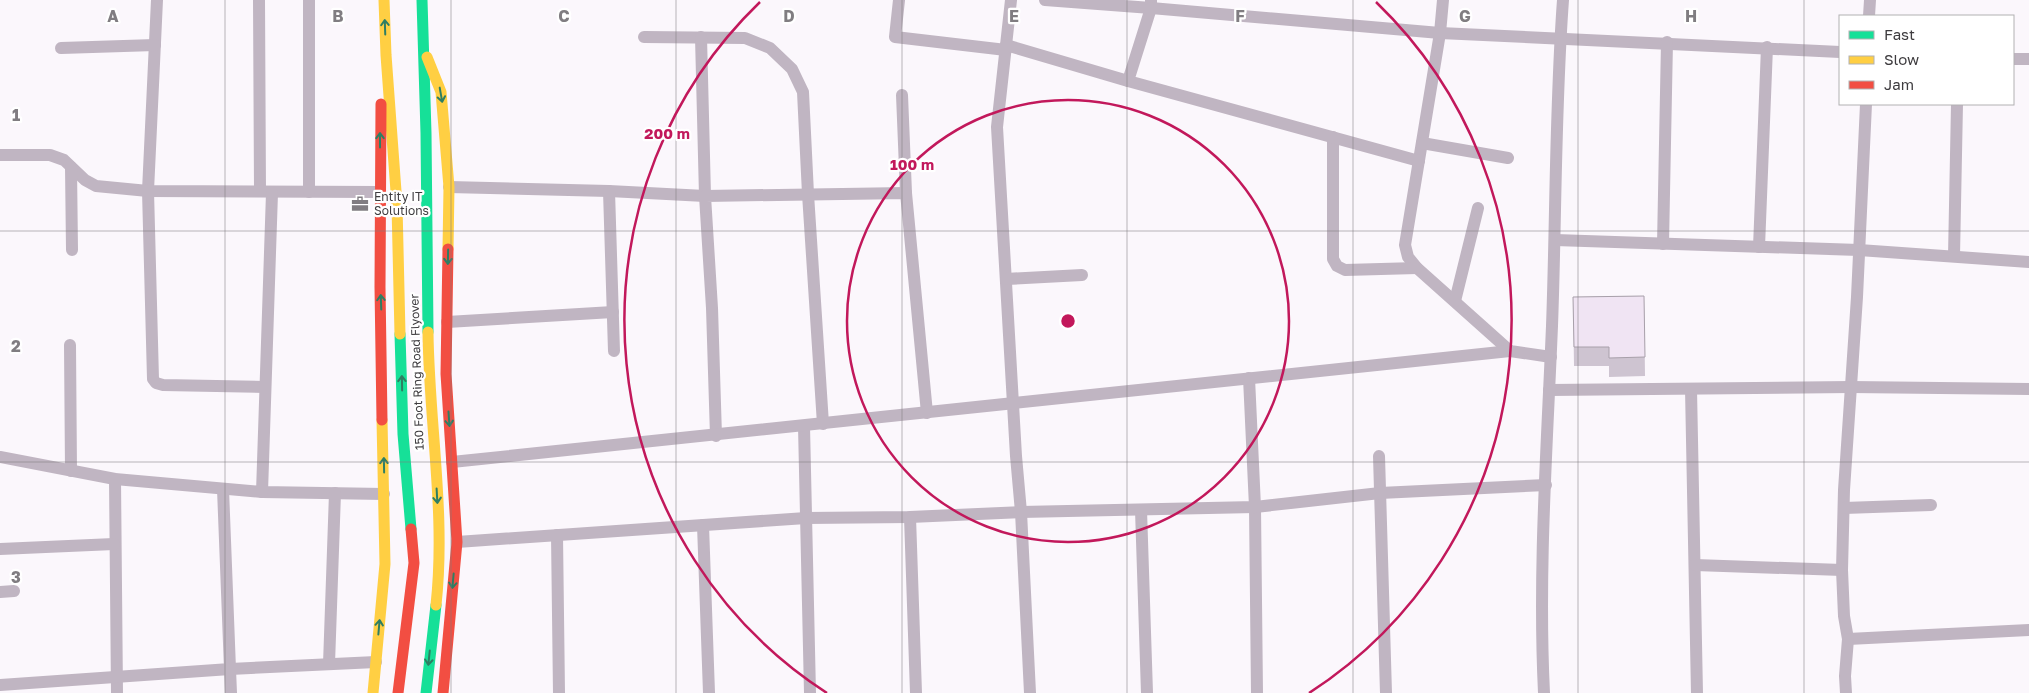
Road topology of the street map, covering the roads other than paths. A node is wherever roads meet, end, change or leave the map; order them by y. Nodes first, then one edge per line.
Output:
1 (157, 0) edge
2 (259, 0) edge
3 (309, 0) edge
4 (384, 0) edge
5 (422, 0) edge
6 (899, 0) edge
7 (1012, 0) edge
8 (1045, 0) edge
9 (1443, 0) edge
10 (1563, 0) edge
11 (1870, 0) edge
12 (1151, 4) edge
13 (1870, 15) edge
14 (1440, 33) junction
15 (644, 37) dead end
16 (701, 37) junction
17 (1560, 38) junction
18 (1667, 42) junction
19 (155, 45) junction
20 (1006, 47) junction
21 (1767, 47) junction
22 (60, 48) dead end
23 (424, 49) junction
24 (1839, 52) edge
25 (386, 55) junction
26 (2014, 59) edge
27 (2029, 59) edge
28 (1128, 81) junction
29 (902, 95) dead end
30 (1866, 105) edge
31 (1958, 105) edge
32 (1333, 137) junction
33 (1422, 143) junction
34 (0, 155) edge
35 (1508, 158) dead end
36 (1418, 161) junction
37 (71, 166) junction
38 (449, 187) junction
39 (148, 191) junction
40 (610, 191) junction
41 (266, 192) junction
42 (309, 192) junction
43 (380, 192) junction
44 (906, 193) junction
45 (808, 194) junction
46 (705, 196) junction
47 (1478, 208) dead end
48 (1555, 240) junction
49 (1663, 244) junction
50 (1759, 247) junction
51 (72, 250) dead end
52 (1859, 250) junction
53 (1954, 256) junction
54 (2029, 262) edge
55 (1417, 268) junction
56 (1082, 276) dead end
57 (1006, 279) junction
58 (1455, 301) junction
59 (613, 312) junction
60 (447, 322) junction
61 (70, 345) dead end
62 (614, 351) dead end
63 (1510, 351) junction
64 (1550, 356) junction
65 (1249, 378) junction
66 (265, 387) junction
67 (1851, 387) junction
68 (1691, 389) junction
69 (2029, 389) edge
70 (1549, 390) junction
71 (1013, 404) junction
72 (927, 413) junction
73 (822, 424) junction
74 (804, 426) junction
75 (716, 436) junction
76 (1379, 456) dead end
77 (0, 457) edge
78 (452, 462) junction
79 (71, 471) junction
80 (115, 479) junction
81 (1546, 485) junction
82 (223, 489) junction
83 (262, 492) junction
84 (335, 493) junction
85 (1380, 493) junction
86 (384, 494) junction
87 (1931, 504) dead end
88 (1255, 507) junction
89 (1844, 508) junction
90 (1141, 510) junction
91 (1021, 512) junction
92 (910, 517) junction
93 (806, 518) junction
94 (703, 525) junction
95 (557, 535) junction
96 (457, 542) junction
97 (114, 544) junction
98 (0, 549) edge
99 (1694, 565) junction
100 (1842, 570) junction
101 (14, 591) dead end
102 (0, 592) edge
103 (2029, 630) edge
104 (1848, 639) junction
105 (376, 662) junction
106 (329, 664) junction
107 (230, 669) junction
108 (116, 677) junction
109 (0, 685) edge
110 (117, 693) edge
111 (231, 693) edge
112 (373, 693) edge
113 (398, 693) edge
114 (426, 693) edge
115 (443, 693) edge
116 (559, 693) edge
117 (709, 693) edge
118 (810, 693) edge
119 (916, 693) edge
120 (1030, 693) edge
121 (1147, 693) edge
122 (1256, 693) edge
123 (1386, 693) edge
124 (1544, 693) edge
125 (1697, 693) edge
126 (1846, 693) edge

1 - 19 street
2 - 41 street
3 - 42 street
25 -> 4 main road
5 - 23 main road, 150 Foot Ring Road Flyover
6 - 20 street
7 - 20 street
8 - 12 street
9 - 14 street
10 - 17 street
11 - 13 street
12 - 14 street
12 - 28 street
14 - 17 street
14 - 33 street
15 - 16 street
16 - 45 street
16 - 46 street
17 - 18 street
17 - 48 street
18 - 21 street
18 - 49 street
19 - 22 street
19 - 39 street
20 - 28 street
20 - 57 street
21 - 24 street
21 - 50 street
23 -> 38 main road
23 -> 114 main road, 150 Foot Ring Road Flyover
43 -> 25 main road
113 -> 25 main road, 150 Foot Ring Road Flyover
26 - 27 street
28 - 32 street
29 - 44 street
30 - 52 street
31 - 53 street
32 - 36 street
32 - 55 street
33 - 35 street
33 - 36 street
34 - 37 street
36 - 55 street
37 - 39 street
37 - 51 street
38 - 40 street
38 -> 60 main road
39 - 41 street
39 - 66 street
40 - 46 street
40 - 59 street
41 - 42 street
41 - 66 street
42 - 43 street
86 -> 43 main road
44 - 45 street
44 - 72 street
45 - 46 street
45 - 73 street
46 - 75 street
47 - 58 street
48 - 49 street
48 - 64 street
49 - 50 street
50 - 52 street
52 - 53 street
52 - 67 street
53 - 54 street
55 - 58 street
56 - 57 street
57 - 71 street
58 - 63 street
59 - 60 street
59 - 62 street
60 -> 78 main road
61 - 79 street
63 - 64 street
63 - 65 street
64 - 70 street
65 - 71 street
65 - 88 street
66 - 83 street
67 - 68 street
67 - 69 street
67 - 89 street
68 - 70 street
68 - 99 street
70 - 81 street
71 - 72 street
71 - 91 street
72 - 73 street
73 - 74 street
74 - 75 street
74 - 93 street
75 - 78 street
76 - 85 street
77 - 79 street
78 - 96 main road
79 - 80 street
80 - 82 street
80 - 97 street
81 - 85 street
81 - 124 street
82 - 83 street
82 - 107 street
83 - 84 street
84 - 86 street
84 - 106 street
85 - 88 street
85 - 123 street
105 -> 86 main road
87 - 89 street
88 - 90 street
88 - 122 street
89 - 100 street
90 - 91 street
90 - 121 street
91 - 92 street
91 - 120 street
92 - 93 street
92 - 119 street
93 - 94 street
93 - 118 street
94 - 95 street
94 - 117 street
95 - 96 street
95 - 116 street
96 -> 115 main road
97 - 98 street
97 - 108 street
99 - 100 street
99 - 125 street
100 - 104 street
101 - 102 street
103 - 104 street
104 - 126 street
105 - 106 street
105 - 112 main road
106 - 107 street
107 - 108 street
107 - 111 street
108 - 109 street
108 - 110 street

